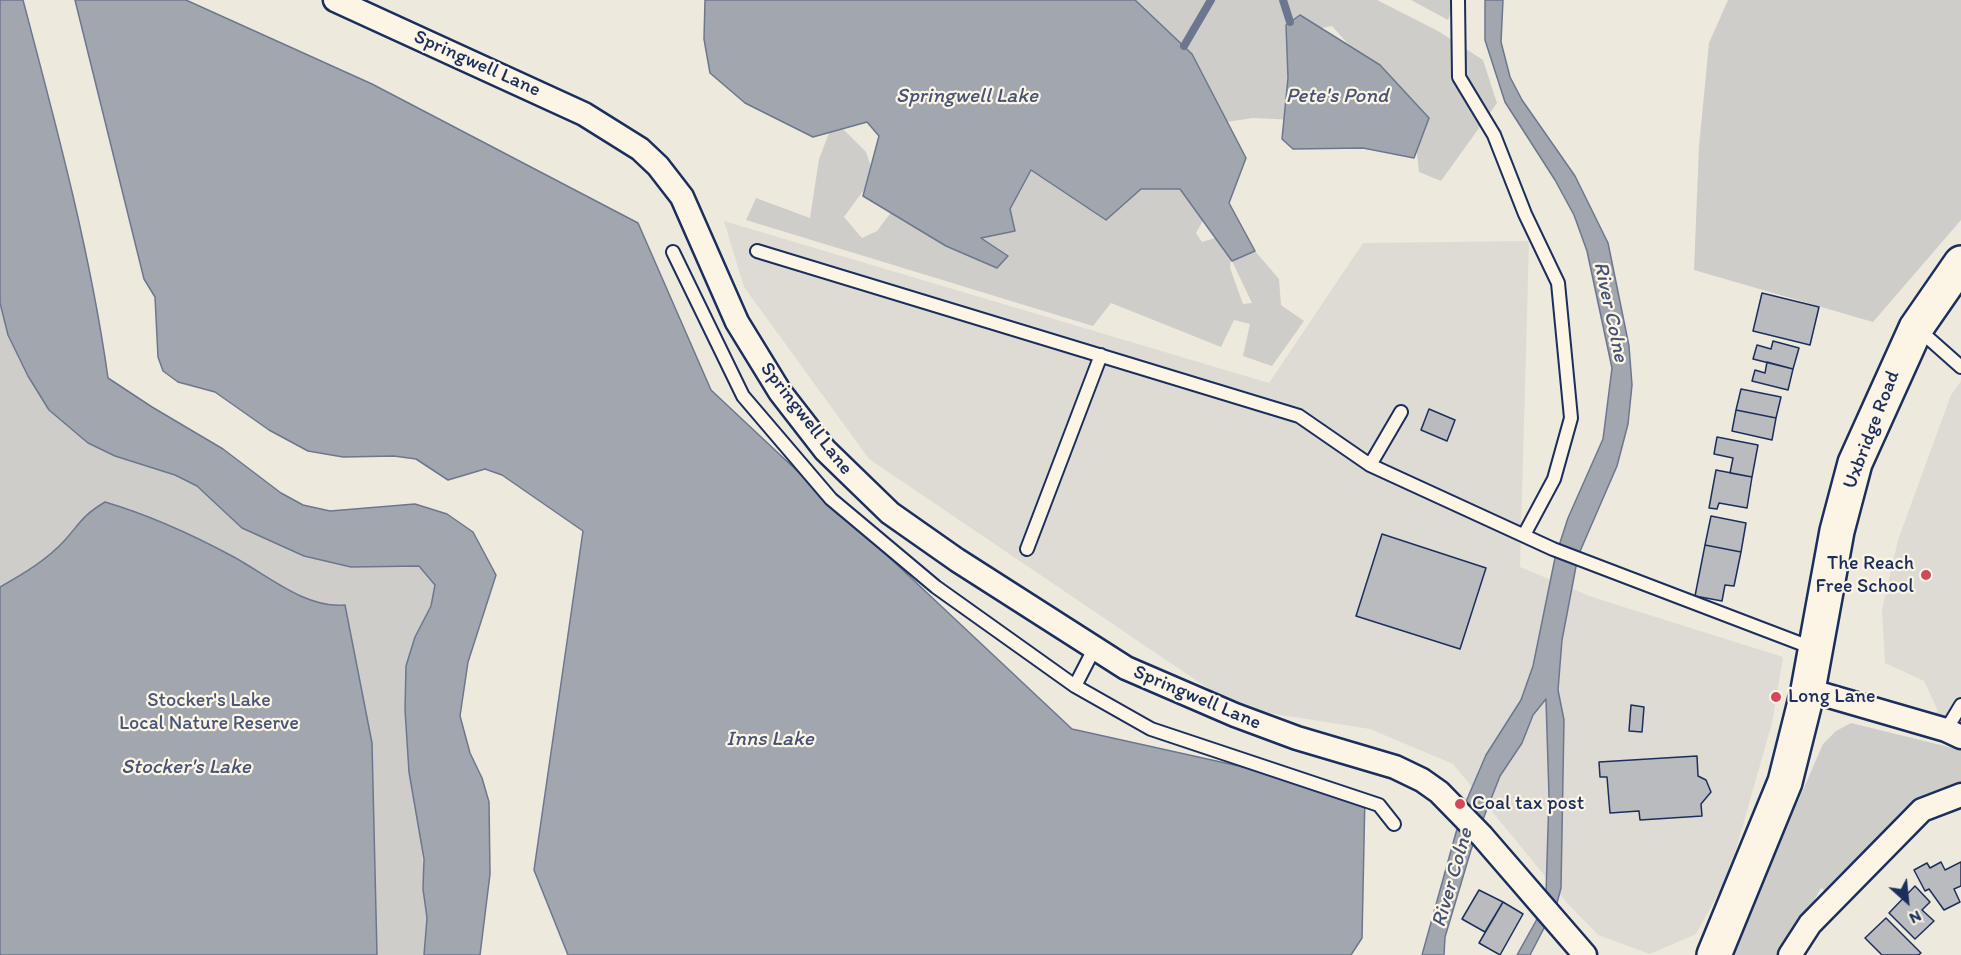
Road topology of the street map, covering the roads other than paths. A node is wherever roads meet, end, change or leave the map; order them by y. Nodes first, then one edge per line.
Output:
1 (335, 0) edge
2 (1458, 0) edge
3 (757, 251) dead end
4 (673, 252) dead end
5 (1961, 263) edge
6 (1916, 328) junction
7 (1101, 355) junction
8 (1961, 367) edge
9 (1401, 412) dead end
10 (1370, 465) junction
11 (1524, 535) junction
12 (1028, 549) dead end
13 (1094, 649) junction
14 (1816, 649) junction
15 (1075, 686) junction
16 (1808, 690) junction
17 (1961, 705) edge
18 (1954, 734) edge
19 (1961, 795) edge
20 (1394, 824) dead end
21 (1585, 955) edge
22 (1714, 955) edge
23 (1790, 955) edge

1 - 13 street, Springwell Lane
2 - 11 lane
3 - 7 lane
4 - 15 lane
5 - 6 main road, Uxbridge Road
6 - 8 lane
6 - 14 main road, Uxbridge Road
7 - 10 lane
7 - 12 lane
9 - 10 lane
10 - 11 lane
11 - 14 lane
13 - 15 lane
13 - 21 street, Springwell Lane
14 - 16 main road, Uxbridge Road
15 - 20 lane
16 - 18 street
16 - 22 main road, Uxbridge Road
17 - 18 lane
19 - 23 street

